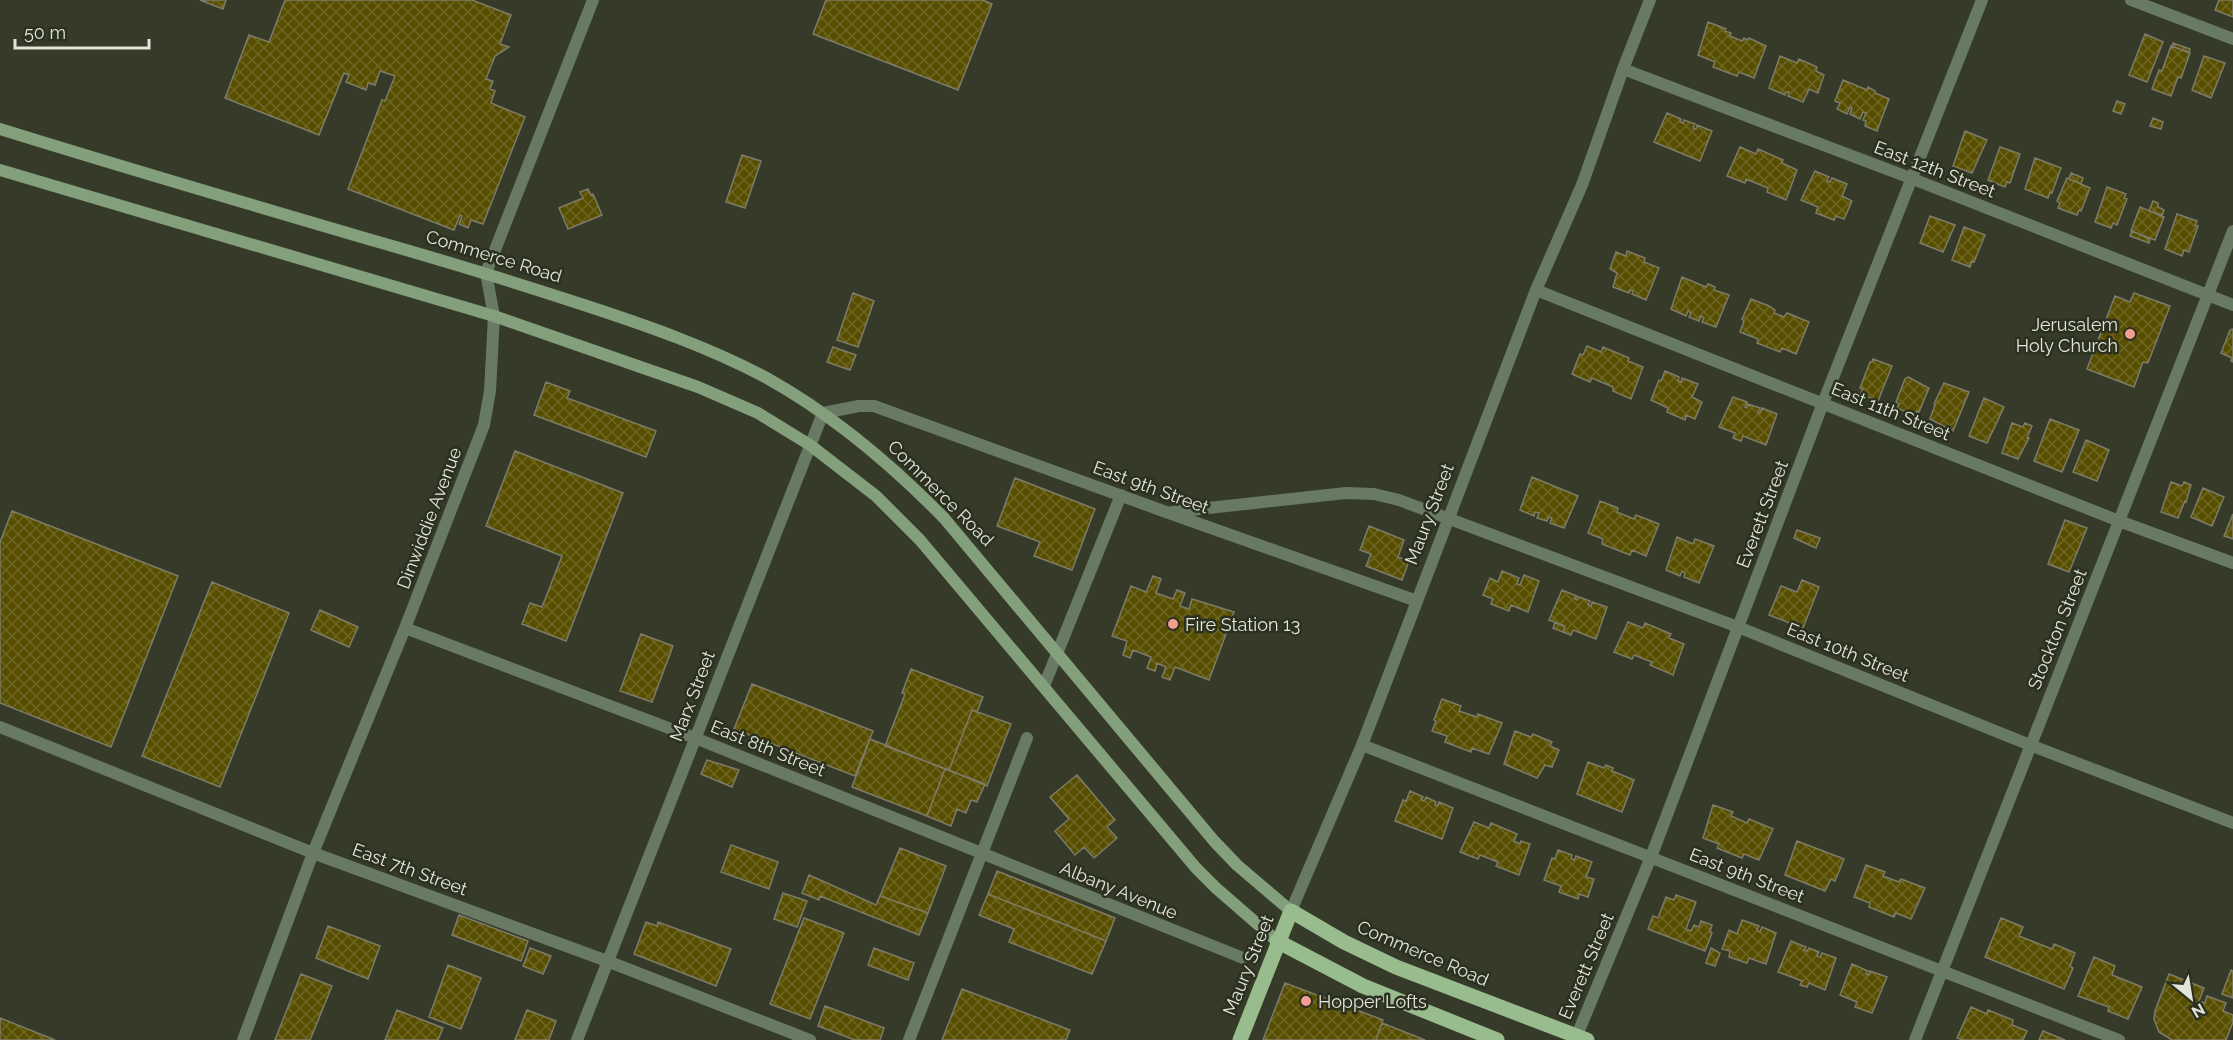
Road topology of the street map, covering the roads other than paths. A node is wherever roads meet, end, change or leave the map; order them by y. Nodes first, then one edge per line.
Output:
1 (593, 0) edge
2 (1650, 0) edge
3 (1982, 0) edge
4 (2131, 0) edge
5 (2233, 39) edge
6 (1623, 69) junction
7 (0, 129) edge
8 (0, 170) edge
9 (1913, 179) junction
10 (2233, 231) edge
11 (486, 273) junction
12 (1536, 290) junction
13 (2208, 295) junction
14 (2233, 305) edge
15 (494, 316) junction
16 (1823, 403) junction
17 (823, 413) junction
18 (810, 444) junction
19 (1120, 495) junction
20 (1166, 512) junction
21 (1448, 518) junction
22 (2119, 521) junction
23 (2233, 563) edge
24 (1417, 601) junction
25 (1738, 627) junction
26 (405, 628) junction
27 (1058, 654) junction
28 (1044, 686) junction
29 (0, 727) edge
30 (695, 738) junction
31 (1027, 738) dead end
32 (2030, 744) junction
33 (1362, 745) junction
34 (2233, 823) edge
35 (313, 853) junction
36 (981, 855) junction
37 (1651, 857) junction
38 (1291, 911) junction
39 (1277, 941) junction
40 (1244, 958) dead end
41 (607, 961) junction
42 (1942, 970) junction
43 (1580, 1039) edge
44 (243, 1040) edge
45 (577, 1040) edge
46 (810, 1040) edge
47 (909, 1040) edge
48 (1240, 1040) edge
49 (1497, 1040) edge
50 (1915, 1040) edge
51 (2119, 1040) edge

1 - 11 street
2 - 6 street, Maury Street
3 - 9 street, Everett Street
4 - 5 street
6 - 9 street, East 12th Street
6 - 12 street, Maury Street
7 - 11 main road, Commerce Road
8 - 15 main road
9 - 13 street, East 12th Street
9 - 16 street, Everett Street
10 - 13 street, Stockton Street
11 - 15 street, Dinwiddie Avenue
11 - 17 main road, Commerce Road
12 - 16 street, East 11th Street
12 - 21 street, Maury Street
13 - 14 street, East 12th Street
13 - 22 street, Stockton Street
15 - 18 main road
15 - 26 street, Dinwiddie Avenue
16 - 22 street, East 11th Street
16 - 25 street, Everett Street
17 - 18 street, Marx Street
17 - 19 street, East 9th Street
17 - 27 main road, Commerce Road
18 - 28 main road
18 - 30 street, Marx Street
19 - 20 street, East 9th Street
19 - 27 street
20 - 21 street, East 10th Street
20 - 24 street, East 9th Street
21 - 24 street, Maury Street
21 - 25 street, East 10th Street
22 - 23 street, East 11th Street
22 - 32 street, Stockton Street
24 - 33 street, Maury Street
25 - 32 street, East 10th Street
25 - 37 street, Everett Street
26 - 30 street, East 8th Street
26 - 35 street, Dinwiddie Avenue
27 - 28 street
27 - 38 main road, Commerce Road
28 - 39 main road
29 - 35 street, East 7th Street
30 - 36 street, East 8th Street
30 - 41 street, Marx Street
31 - 36 street
32 - 34 street, East 10th Street
32 - 42 street, Stockton Street
33 - 37 street, East 9th Street
33 - 38 street, Maury Street
35 - 41 street, East 7th Street
35 - 44 street, Dinwiddie Avenue
36 - 40 street, Albany Avenue
36 - 47 street
37 - 42 street, East 9th Street
37 - 43 street, Everett Street
38 - 39 main road, Maury Street
38 - 43 main road, Commerce Road
39 - 48 main road, Maury Street
39 - 49 main road
41 - 45 street, Marx Street
41 - 46 street, East 7th Street
42 - 50 street, Stockton Street
42 - 51 street, East 9th Street

